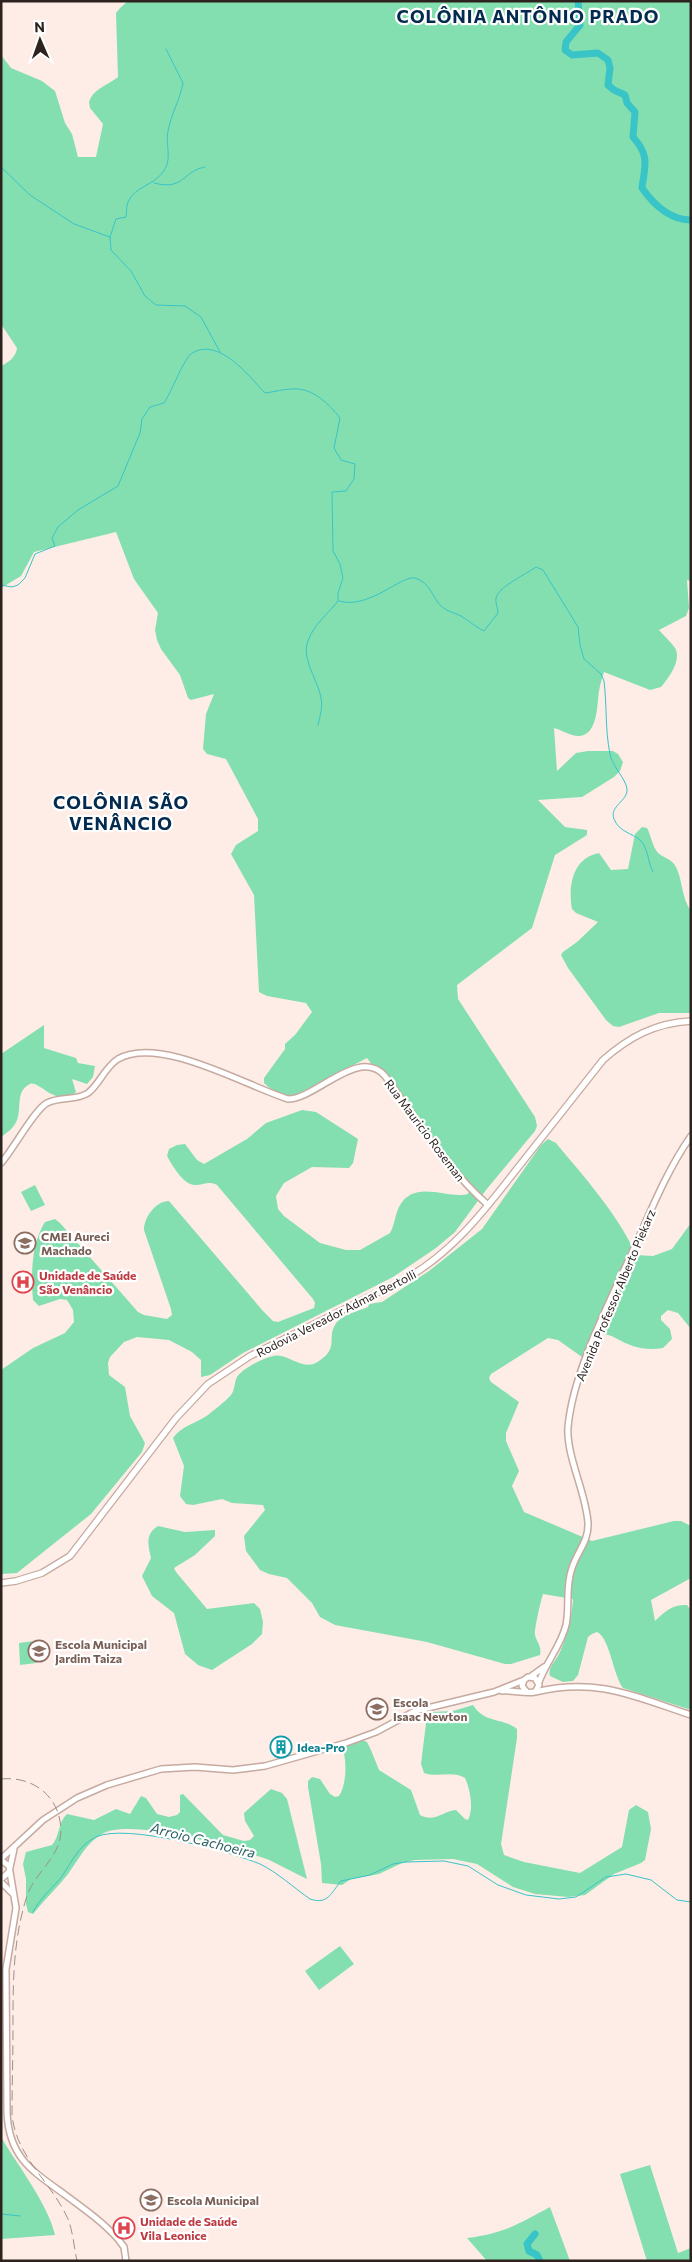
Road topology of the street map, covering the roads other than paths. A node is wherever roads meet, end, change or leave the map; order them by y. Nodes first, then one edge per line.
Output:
1 (690, 1021) edge
2 (691, 1136) edge
3 (1, 1163) edge
4 (488, 1205) junction
5 (1, 1583) edge
6 (548, 1663) junction
7 (530, 1677) junction
8 (524, 1680) junction
9 (539, 1684) junction
10 (555, 1687) junction
11 (494, 1692) junction
12 (527, 1692) junction
13 (535, 1692) junction
14 (691, 1715) edge
15 (14, 1849) junction
16 (1, 1859) edge
17 (10, 1869) junction
18 (1, 1880) edge
19 (14, 1894) junction
20 (4, 2077) edge
21 (126, 2261) edge

1 - 4 highway, Rodovia Vereador Admar Bertolli
2 - 6 main road, Avenida Professor Alberto Piekarz
3 - 4 main road, Rua Mauricio Roseman
4 - 5 highway, Rodovia Vereador Admar Bertolli
6 - 7 main road, Avenida Professor Alberto Piekarz
6 - 9 main road, Avenida Professor Alberto Piekarz
7 - 8 main road
7 - 9 main road
8 - 11 main road
8 - 12 main road
9 - 10 main road
9 - 13 main road
10 - 13 main road
10 - 14 main road
11 - 12 main road
11 - 15 main road
12 - 13 main road
15 - 16 main road
15 - 17 main road
16 - 17 main road
17 - 18 main road
17 - 19 main road
18 - 19 main road
19 - 20 main road
20 - 21 main road

